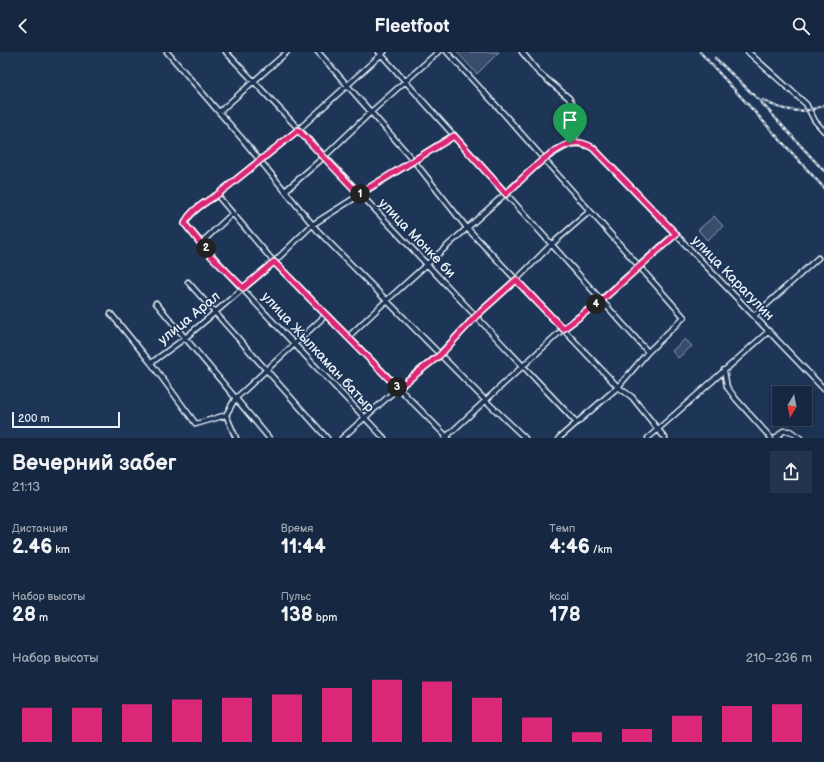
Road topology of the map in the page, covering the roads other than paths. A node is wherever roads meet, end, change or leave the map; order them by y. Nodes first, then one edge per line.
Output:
1 (166, 52) edge
2 (226, 52) edge
3 (287, 52) edge
4 (318, 52) edge
5 (438, 52) edge
6 (447, 52) edge
7 (522, 52) edge
8 (748, 52) edge
9 (381, 53) edge
10 (253, 82) junction
11 (406, 82) junction
12 (347, 85) junction
13 (219, 112) junction
14 (371, 112) junction
15 (298, 130) junction
16 (824, 131) edge
17 (454, 136) junction
18 (570, 144) junction
19 (324, 158) junction
20 (544, 159) junction
21 (260, 160) junction
22 (414, 161) junction
23 (285, 191) junction
24 (359, 194) junction
25 (506, 194) junction
26 (217, 195) junction
27 (590, 211) junction
28 (232, 214) junction
29 (312, 225) junction
30 (467, 228) junction
31 (676, 234) junction
32 (201, 243) junction
33 (552, 244) junction
34 (818, 258) dead end
35 (274, 262) junction
36 (427, 264) junction
37 (639, 265) junction
38 (516, 280) junction
39 (188, 282) dead end
40 (243, 288) junction
41 (602, 300) junction
42 (386, 301) junction
43 (156, 303) dead end
44 (216, 311) junction
45 (111, 314) dead end
46 (326, 315) junction
47 (476, 316) junction
48 (754, 316) junction
49 (563, 329) junction
50 (769, 331) junction
51 (348, 337) junction
52 (185, 338) junction
53 (293, 345) junction
54 (648, 352) junction
55 (440, 355) junction
56 (151, 363) junction
57 (523, 366) junction
58 (267, 369) junction
59 (724, 370) junction
60 (618, 387) junction
61 (398, 388) junction
62 (824, 389) edge
63 (235, 399) junction
64 (486, 402) junction
65 (226, 415) junction
66 (365, 418) junction
67 (576, 422) junction
68 (656, 429) junction
69 (236, 438) edge
70 (269, 438) edge
71 (327, 438) edge
72 (342, 438) edge
73 (384, 438) edge
74 (447, 438) edge
75 (525, 438) edge
76 (559, 438) edge
77 (648, 438) edge
78 (665, 438) edge
79 (771, 438) edge
80 (776, 438) edge
81 (800, 438) edge

1 - 13 street
2 - 10 street, улица Монке би
3 - 10 street
4 - 12 street
5 - 11 street
6 - 20 street
7 - 18 street
8 - 16 street
9 - 11 street
9 - 12 street
10 - 13 street
10 - 15 street, улица Монке би
11 - 14 street
11 - 17 street
12 - 14 street
12 - 15 street
13 - 21 street
14 - 19 street
14 - 22 street
15 - 19 street, улица Монке би
15 - 21 street
17 - 22 street, улица Арал
17 - 25 street
18 - 20 street
18 - 31 street, улица Карагулин
19 - 23 street
19 - 24 street, улица Монке би
20 - 25 street
20 - 27 street
21 - 23 street
21 - 26 street
22 - 24 street, улица Арал
22 - 30 street
23 - 29 street
24 - 29 street, улица Арал
24 - 36 street, улица Монке би
25 - 30 street
25 - 33 street
26 - 28 street
26 - 32 street, улица Жылкаман батыр
27 - 33 street
27 - 37 street
28 - 32 street
28 - 35 street
29 - 35 street, улица Арал
29 - 42 street
30 - 36 street
30 - 38 street
31 - 37 street
31 - 48 street, улица Карагулин
32 - 40 street, улица Жылкаман батыр
33 - 38 street
33 - 41 street
34 - 48 street
35 - 40 street, улица Арал
35 - 46 street
36 - 42 street
36 - 47 street, улица Монке би
37 - 41 street
37 - 54 street
38 - 47 street
38 - 49 street
39 - 44 street
40 - 44 street, улица Арал
40 - 53 street, улица Жылкаман батыр
41 - 49 street
41 - 54 street
42 - 51 street
42 - 55 street
43 - 52 street
44 - 52 street, улица Арал
44 - 58 street
45 - 56 street
46 - 51 street
46 - 53 street
47 - 55 street
47 - 57 street, улица Монке би
48 - 50 street, улица Карагулин
49 - 57 street
49 - 60 street
50 - 59 street
50 - 62 street, улица Карагулин
51 - 61 street
52 - 56 street, улица Арал
52 - 63 street
53 - 58 street
53 - 66 street, улица Жылкаман батыр
54 - 60 street
55 - 61 street
55 - 64 street
56 - 65 street
57 - 64 street
57 - 67 street, улица Монке би
58 - 63 street
58 - 71 street
59 - 68 street
59 - 79 street
60 - 67 street
60 - 68 street
61 - 66 street
61 - 74 street
63 - 65 street
63 - 70 street
64 - 74 street
64 - 75 street
65 - 69 street
66 - 72 street
66 - 73 street, улица Жылкаман батыр
67 - 76 street
68 - 77 street
68 - 78 street
80 - 81 street

